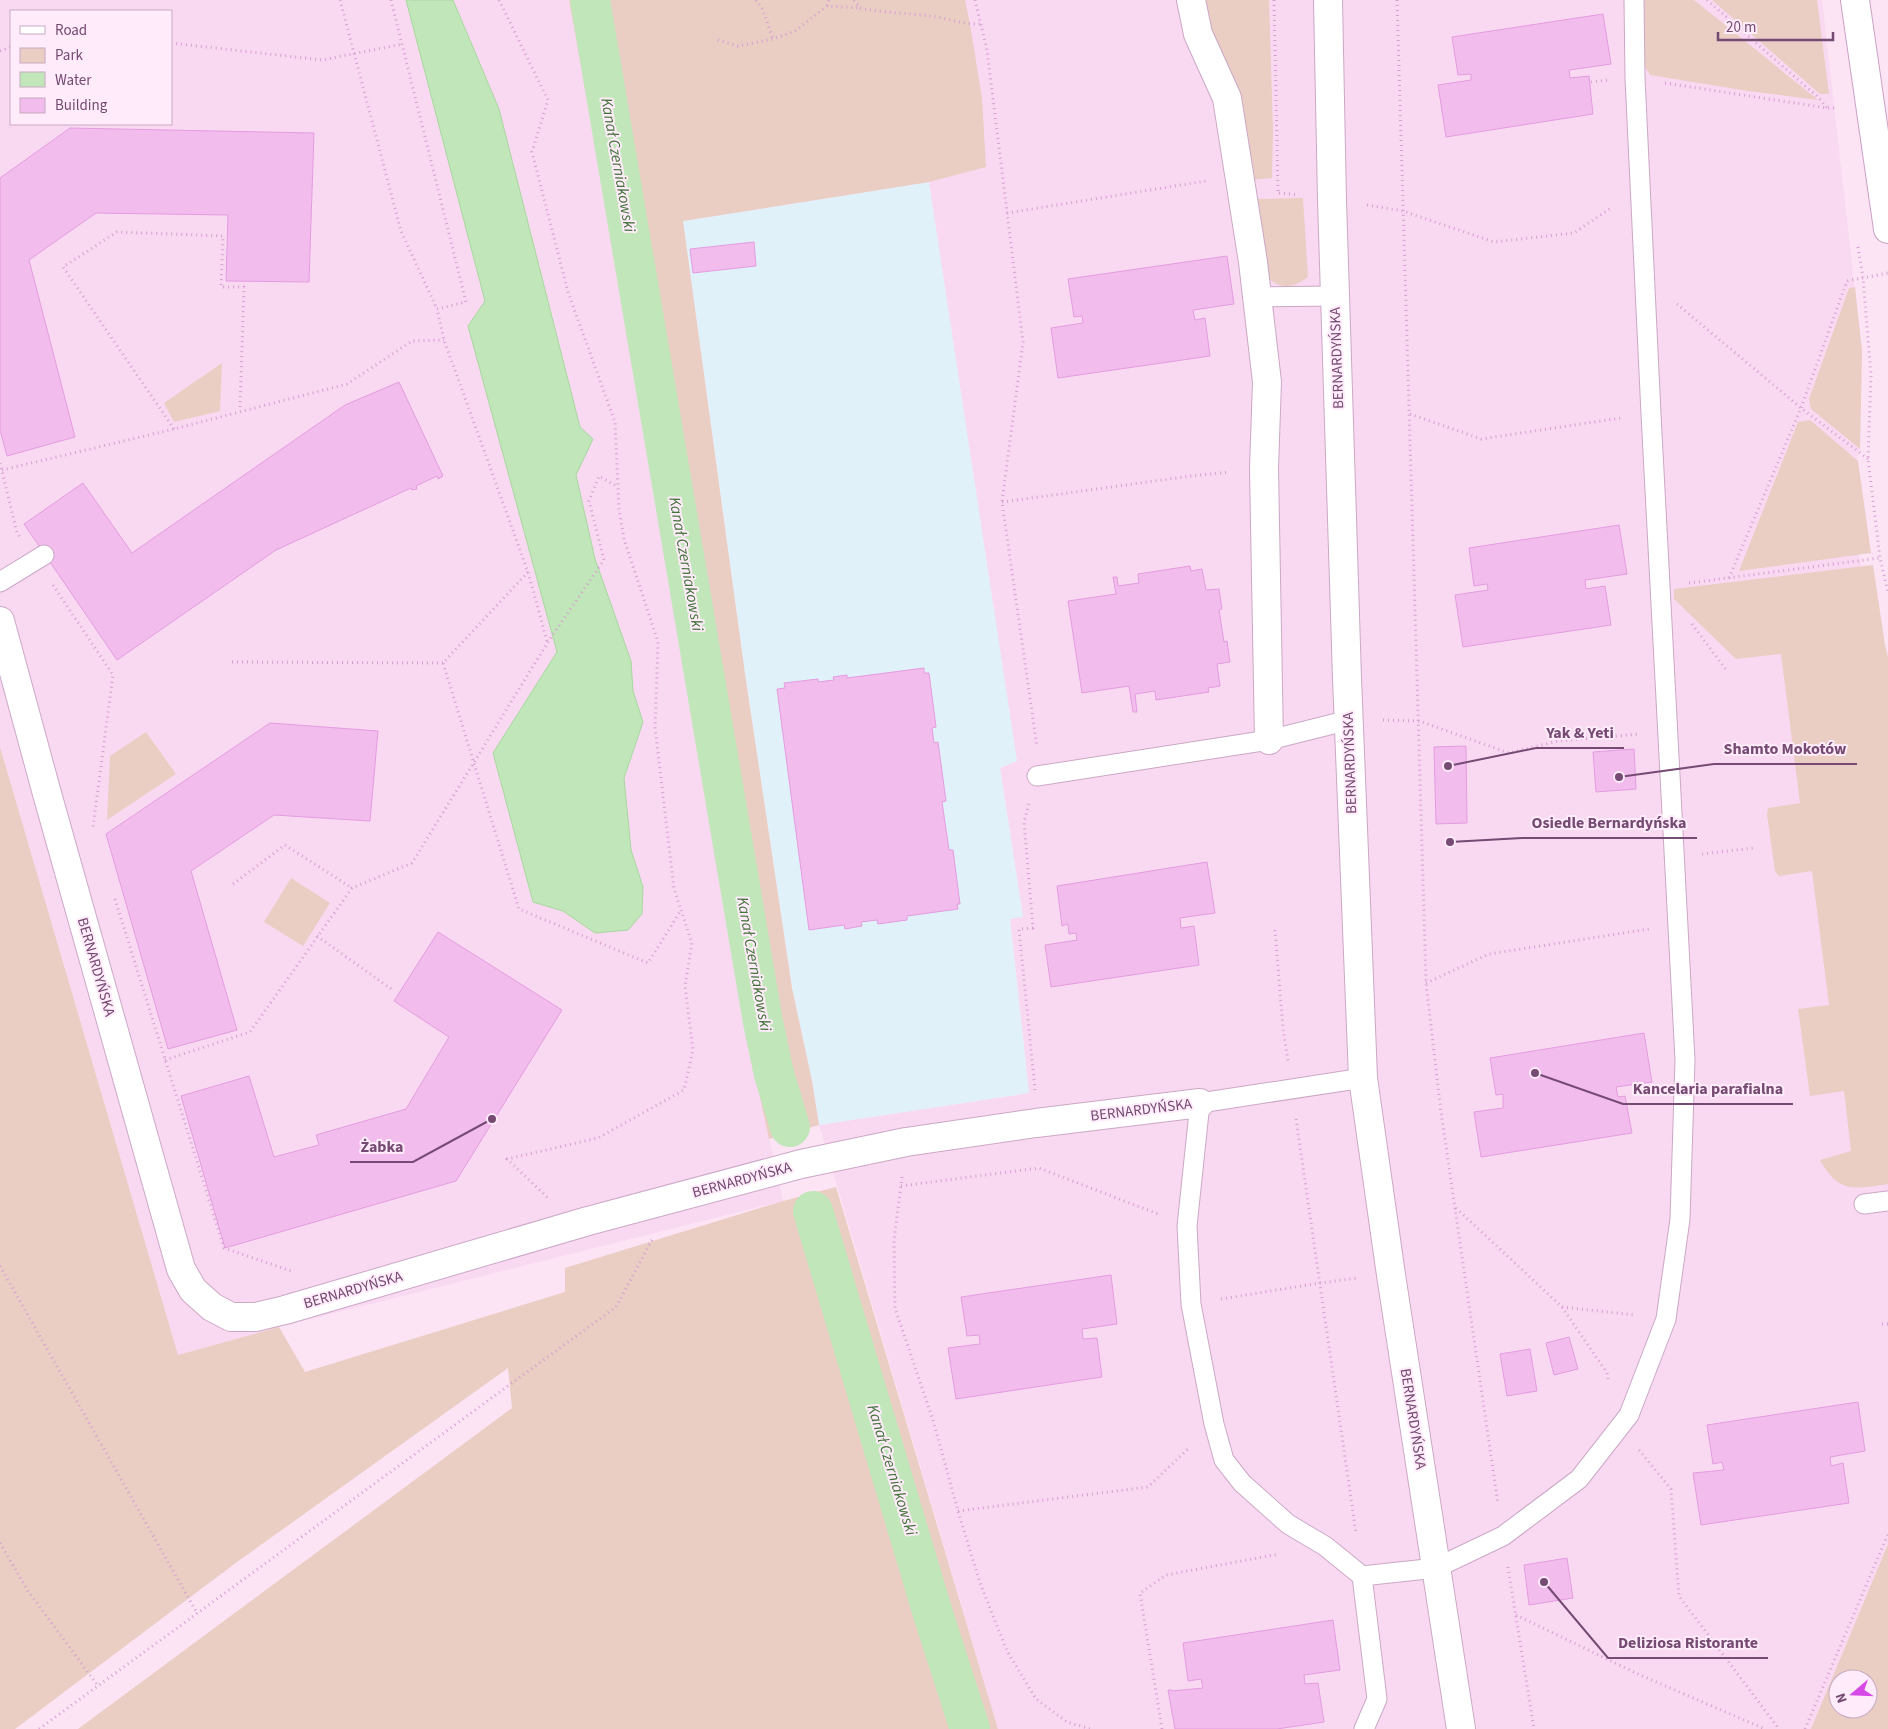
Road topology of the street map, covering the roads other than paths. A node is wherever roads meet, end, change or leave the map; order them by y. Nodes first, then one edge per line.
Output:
1 (1191, 0) edge
2 (1328, 0) edge
3 (1634, 0) edge
4 (1855, 0) edge
5 (1885, 187) edge
6 (1888, 229) edge
7 (1335, 296) junction
8 (1257, 297) junction
9 (40, 557) road end
10 (0, 582) edge
11 (0, 621) edge
12 (1349, 720) junction
13 (1269, 740) junction
14 (1037, 776) road end
15 (1363, 1078) junction
16 (1200, 1103) junction
17 (1888, 1201) edge
18 (1864, 1204) dead end
19 (1436, 1568) junction
20 (1362, 1576) junction
21 (1364, 1729) edge
22 (1461, 1729) edge

1 - 8 street
2 - 7 street, BERNARDYŃSKA
3 - 19 lane
4 - 5 street
5 - 6 street
7 - 8 lane
7 - 12 street, BERNARDYŃSKA
8 - 13 street
9 - 10 lane
11 - 16 street, BERNARDYŃSKA
12 - 13 lane
12 - 15 street, BERNARDYŃSKA
13 - 14 lane
15 - 16 lane
15 - 19 street, BERNARDYŃSKA
16 - 20 lane
17 - 18 lane
19 - 20 lane
19 - 22 street, BERNARDYŃSKA
20 - 21 lane

